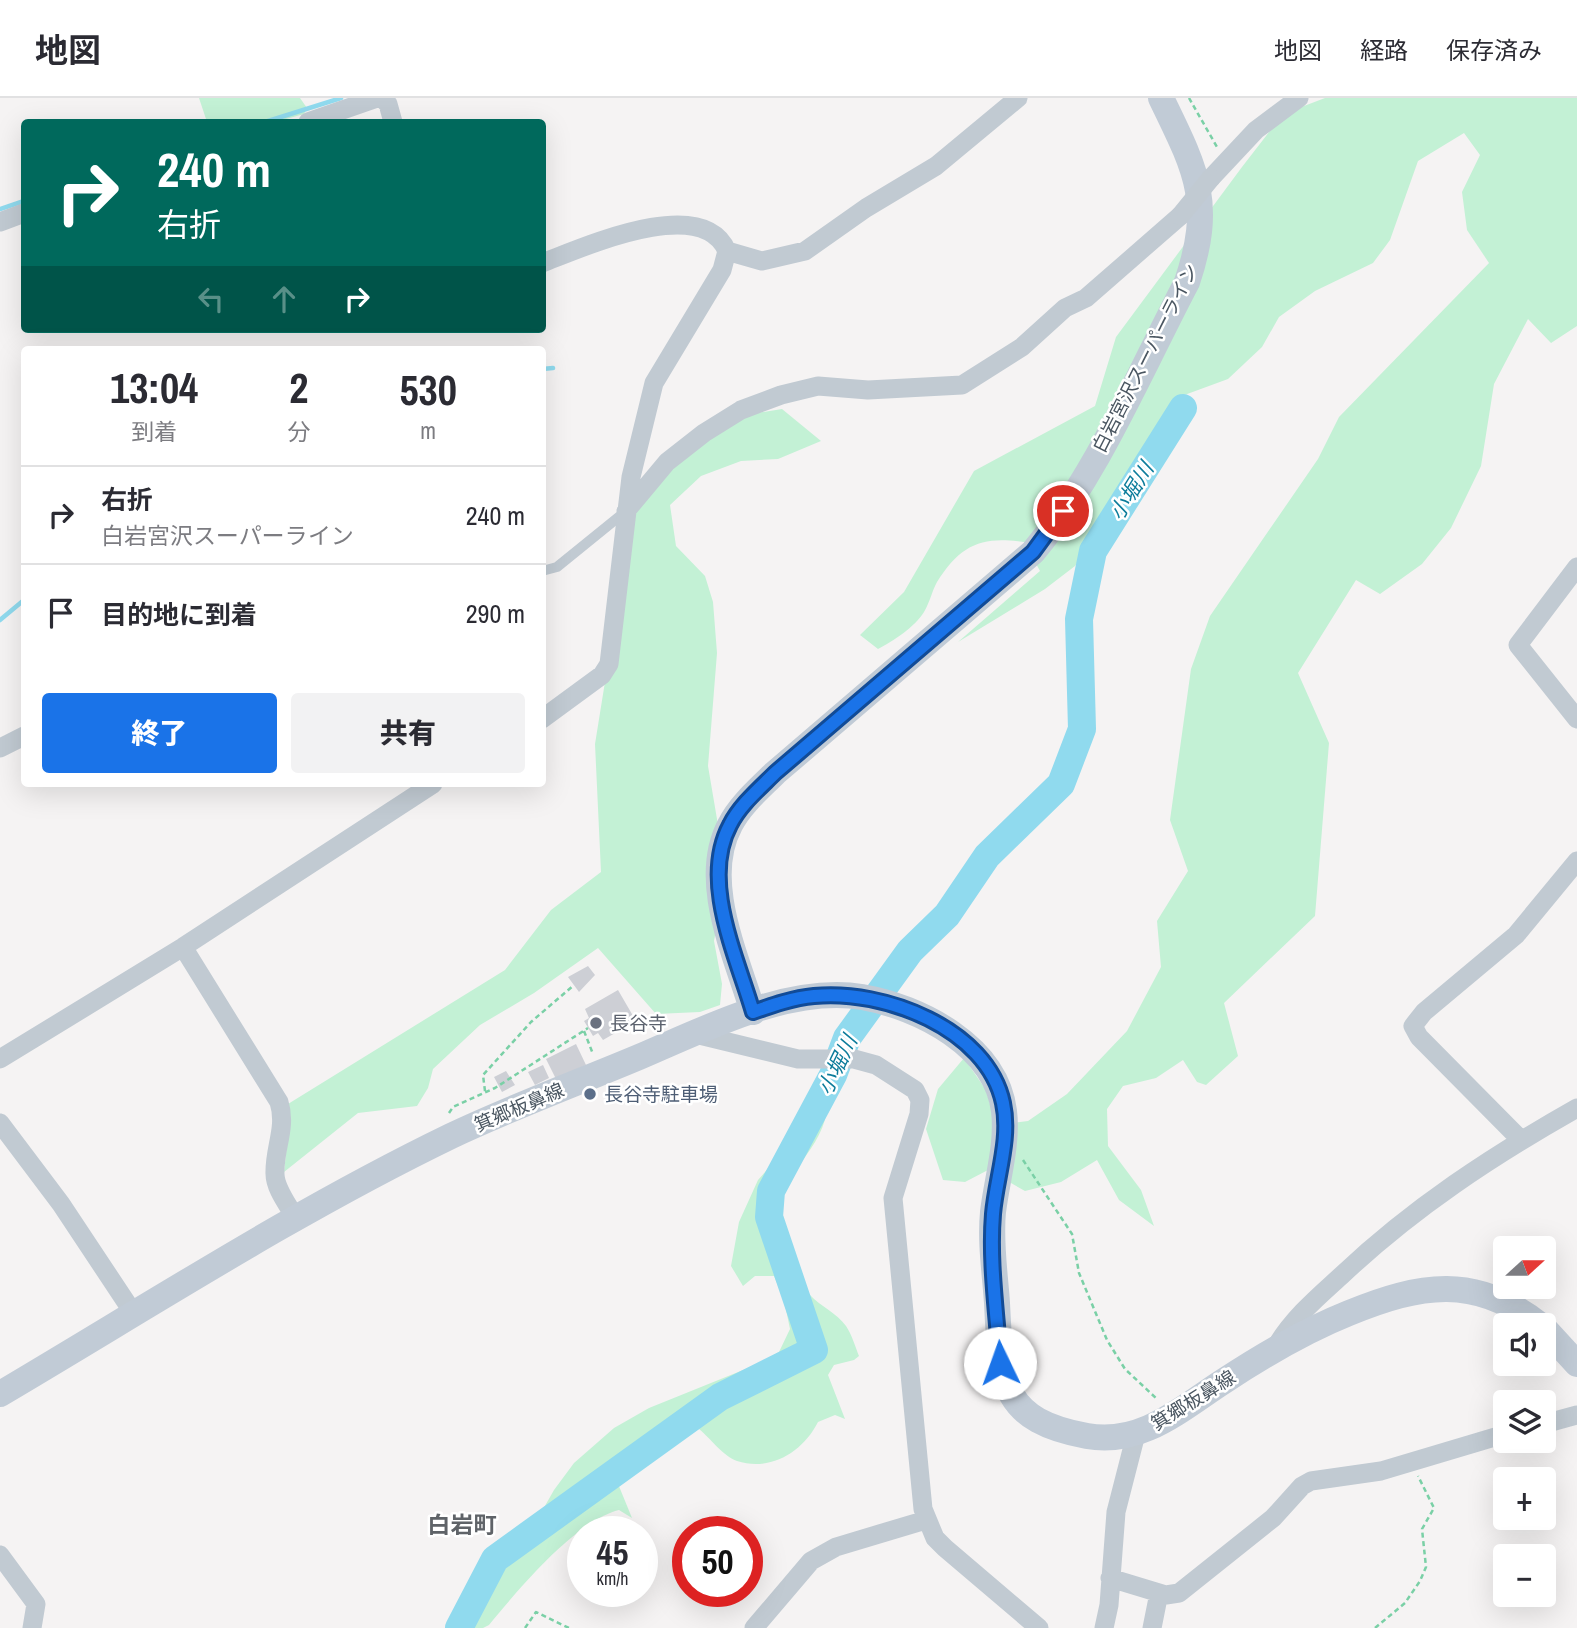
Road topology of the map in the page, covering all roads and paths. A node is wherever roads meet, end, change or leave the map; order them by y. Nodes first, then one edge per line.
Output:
1 (379, 98) edge
2 (1018, 98) edge
3 (1161, 98) edge
4 (1189, 98) edge
5 (1299, 98) edge
6 (317, 119) edge
7 (392, 119) edge
8 (1226, 162) junction
9 (21, 214) edge
10 (0, 222) edge
11 (727, 251) junction
12 (546, 262) edge
13 (626, 511) junction
14 (1577, 567) edge
15 (546, 570) edge
16 (546, 716) edge
17 (1577, 719) edge
18 (21, 738) edge
19 (0, 748) edge
20 (422, 787) edge
21 (1577, 861) edge
22 (183, 947) junction
23 (574, 985) dead end
24 (753, 1012) junction
25 (589, 1028) dead end
26 (695, 1034) junction
27 (0, 1059) edge
28 (499, 1086) dead end
29 (486, 1092) dead end
30 (1577, 1108) edge
31 (0, 1123) edge
32 (1521, 1140) junction
33 (1003, 1143) junction
34 (296, 1219) junction
35 (1523, 1313) edge
36 (134, 1314) junction
37 (1556, 1341) edge
38 (1277, 1345) junction
39 (1577, 1364) edge
40 (0, 1394) edge
41 (1173, 1415) junction
42 (1577, 1415) edge
43 (1556, 1421) edge
44 (1136, 1434) junction
45 (1493, 1437) edge
46 (1410, 1461) junction
47 (926, 1520) junction
48 (0, 1555) edge
49 (1110, 1578) junction
50 (1159, 1593) junction
51 (32, 1628) edge
52 (525, 1628) edge
53 (569, 1628) edge
54 (754, 1628) edge
55 (1039, 1628) edge
56 (1104, 1628) edge
57 (1152, 1628) edge
58 (1375, 1628) edge

1 - 6 street
1 - 7 street
2 - 11 street
3 - 24 main road, 白岩宮沢スーパーライン
4 - 8 path
5 - 8 street
8 - 13 street, bridge
9 - 10 street
11 - 12 street
11 - 13 street
13 - 15 lane
13 - 16 street
14 - 17 street
18 - 19 street
20 - 22 street
21 - 32 street
22 - 27 street
22 - 34 street
23 - 29 path
24 - 26 main road, 箕郷板鼻線
24 - 33 main road, 箕郷板鼻線
25 - 28 path
26 - 34 main road, 箕郷板鼻線
26 - 47 street
30 - 32 street
31 - 36 street
32 - 38 street
33 - 41 path
33 - 44 main road, 箕郷板鼻線
34 - 36 main road, 箕郷板鼻線
35 - 38 main road, 箕郷板鼻線
36 - 40 main road, 箕郷板鼻線
37 - 39 main road, 箕郷板鼻線
38 - 41 main road, 箕郷板鼻線
41 - 44 main road, 箕郷板鼻線
42 - 43 street
44 - 49 street
45 - 46 street
46 - 50 street
46 - 58 path
47 - 54 street
47 - 55 street
48 - 51 street
49 - 50 street
49 - 56 street
50 - 57 street
52 - 53 path

